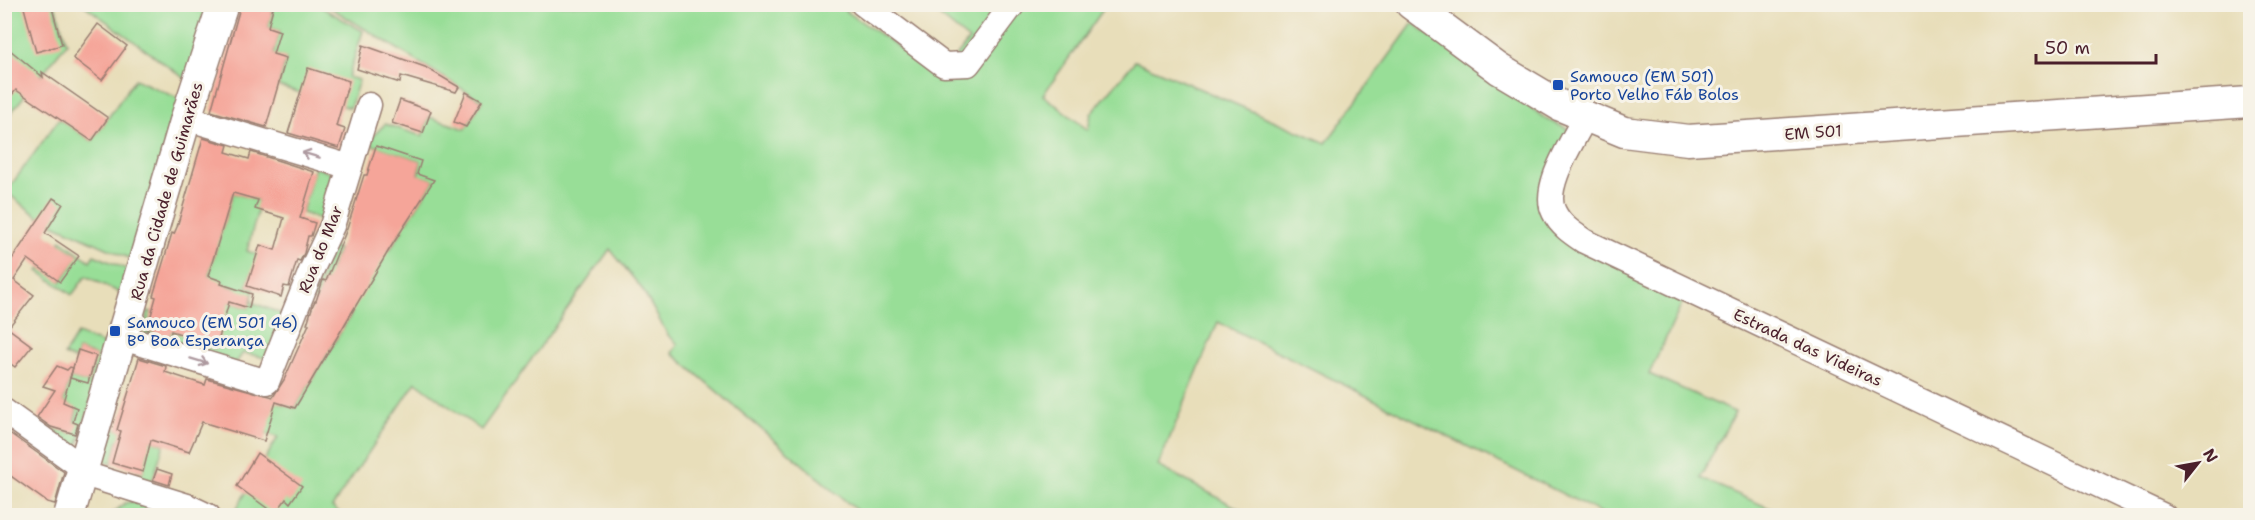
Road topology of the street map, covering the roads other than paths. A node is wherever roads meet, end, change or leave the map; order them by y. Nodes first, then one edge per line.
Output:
1 (223, 4) edge
2 (863, 4) edge
3 (1013, 4) edge
4 (1411, 4) edge
5 (2250, 102) edge
6 (369, 105) dead end
7 (1585, 117) junction
8 (186, 118) junction
9 (350, 167) junction
10 (123, 338) junction
11 (4, 411) edge
12 (82, 471) junction
13 (69, 516) edge
14 (208, 516) edge
15 (2164, 516) edge

1 - 8 main road, Rua da Cidade de Guimarães
2 - 3 street
4 - 7 main road, EM 501 / EM 501
5 - 7 main road, EM 501 / EM 501
6 - 9 street
7 - 15 street, Estrada das Videiras
9 -> 8 street
8 - 10 main road, Rua da Cidade de Guimarães
10 -> 9 street, Rua do Mar
10 - 12 main road, Rua da Cidade de Guimarães
11 - 12 street
12 - 13 main road, Rua da Cidade de Guimarães
12 - 14 street

